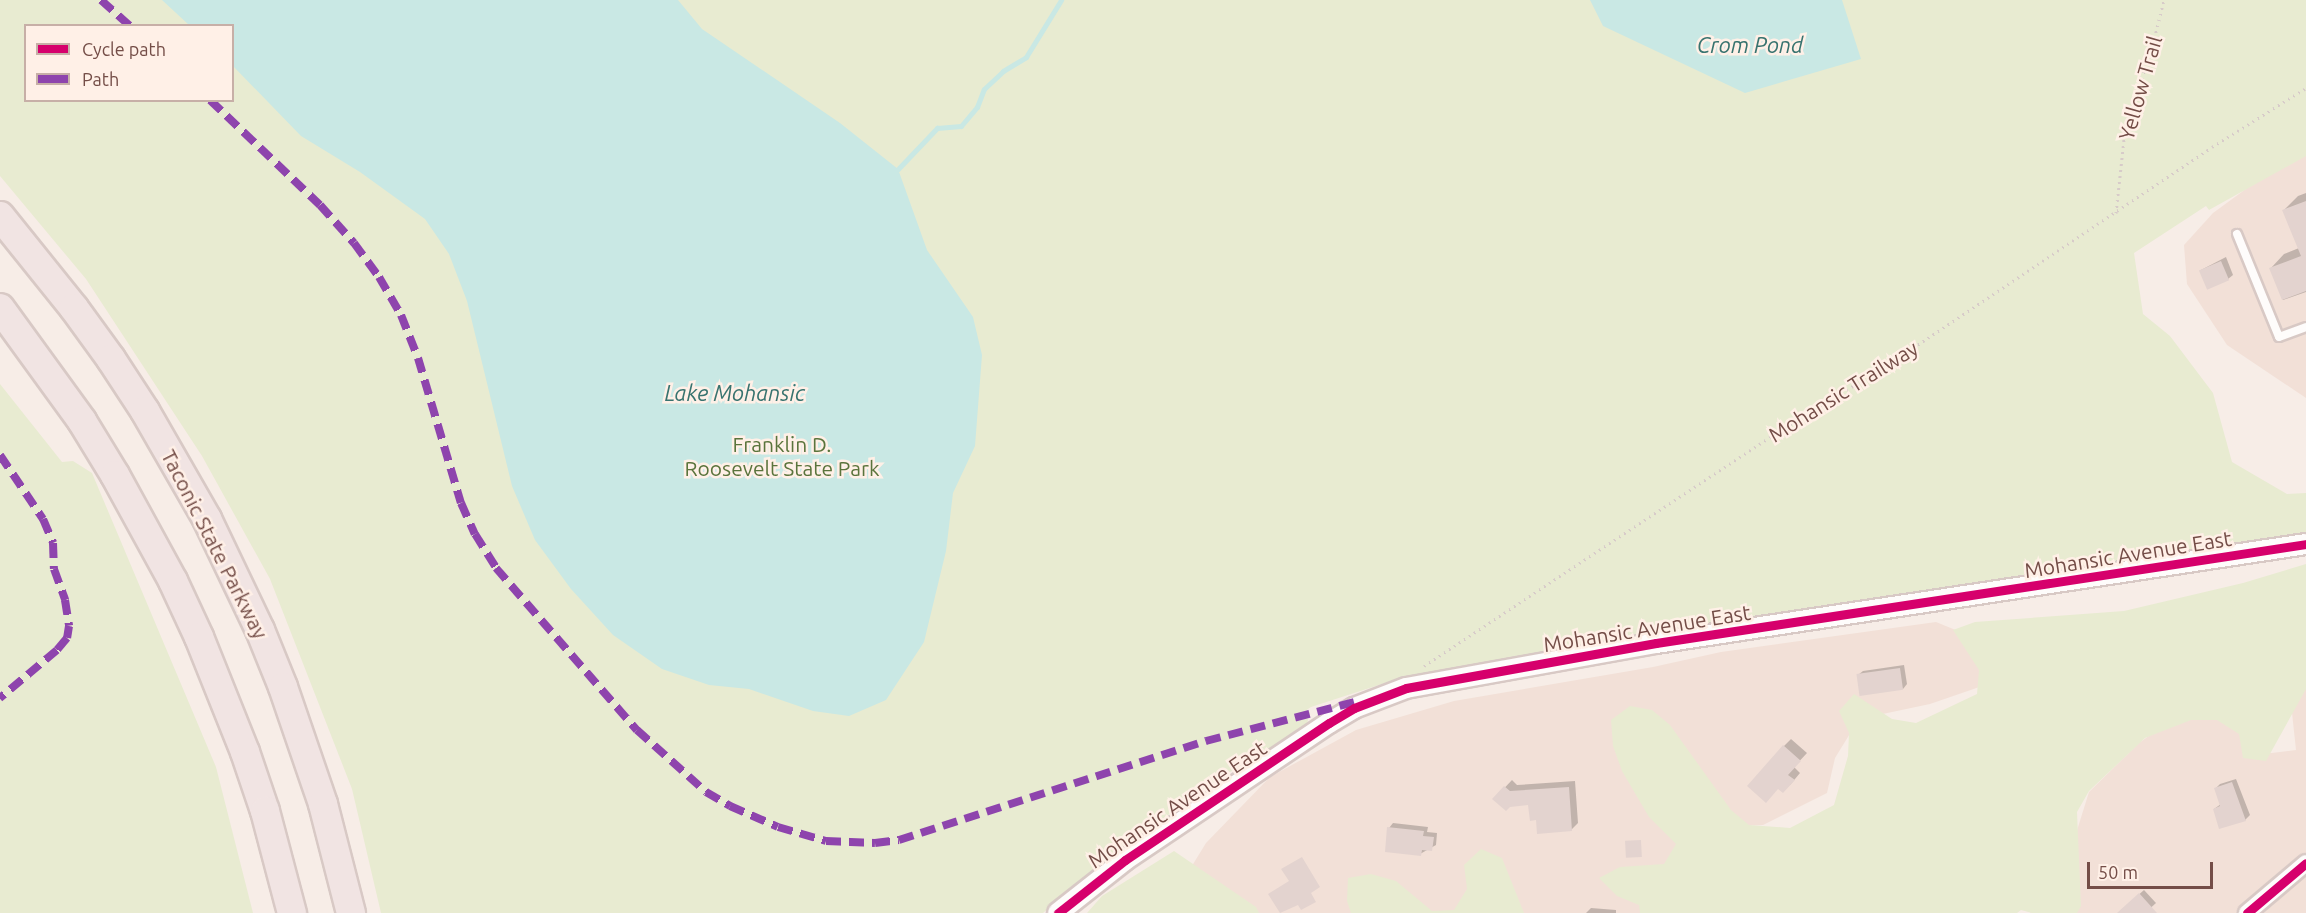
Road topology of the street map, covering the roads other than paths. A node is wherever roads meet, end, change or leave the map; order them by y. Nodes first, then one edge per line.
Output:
1 (0, 216) edge
2 (2237, 234) dead end
3 (0, 308) edge
4 (2306, 327) edge
5 (2306, 544) edge
6 (2306, 863) edge
7 (292, 913) edge
8 (351, 913) edge
9 (1058, 913) edge
10 (2247, 913) edge

1 - 8 highway, Taconic State Parkway
2 - 4 lane
3 - 7 highway
5 - 9 street, Mohansic Avenue East
6 - 10 street

